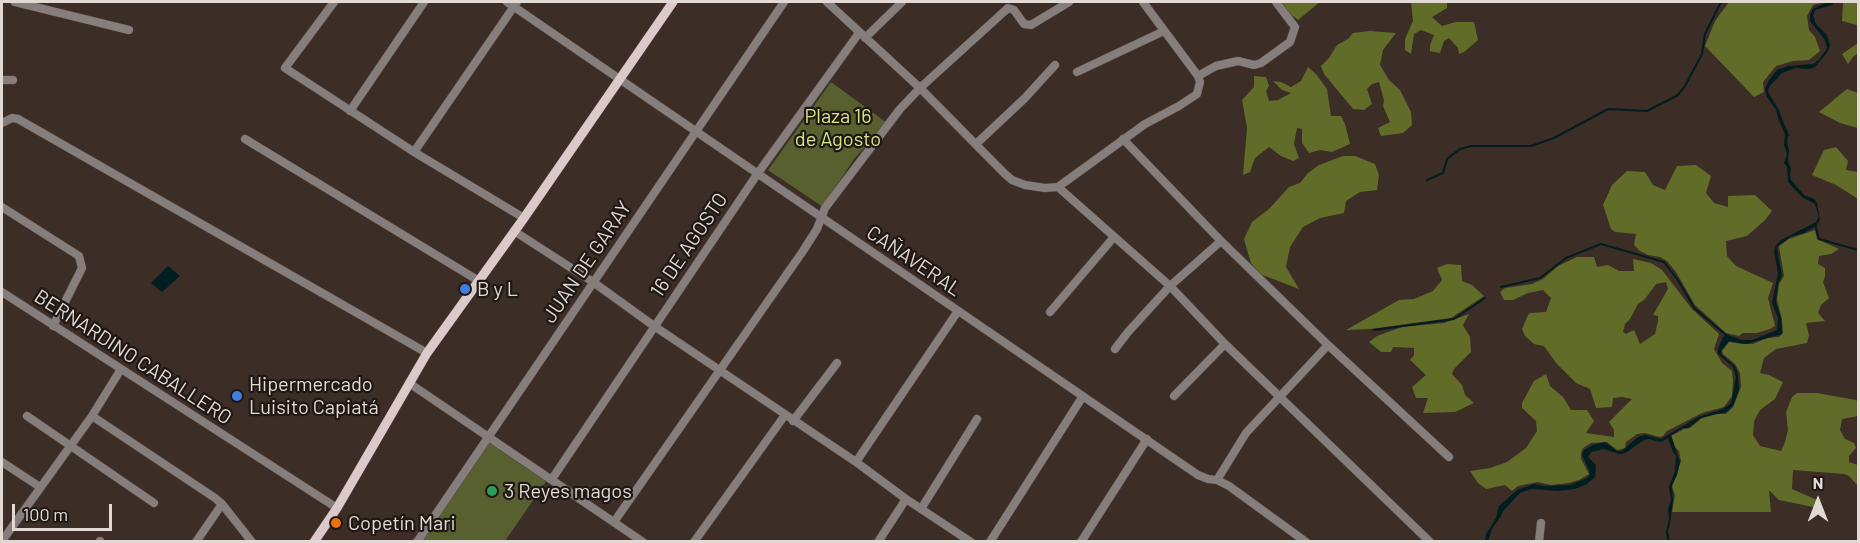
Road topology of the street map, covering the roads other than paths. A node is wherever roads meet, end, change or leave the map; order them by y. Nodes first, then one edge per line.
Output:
1 (15, 2) edge
2 (334, 2) edge
3 (424, 2) edge
4 (673, 2) edge
5 (784, 2) edge
6 (827, 2) edge
7 (902, 2) edge
8 (1069, 2) edge
9 (1143, 2) edge
10 (1276, 2) edge
11 (513, 3) edge
12 (129, 30) dead end
13 (1164, 32) junction
14 (862, 35) junction
15 (1055, 65) dead end
16 (1077, 72) dead end
17 (1198, 76) junction
18 (620, 78) junction
19 (2, 80) edge
20 (14, 80) dead end
21 (920, 88) junction
22 (350, 111) junction
23 (2, 123) edge
24 (696, 130) junction
25 (245, 139) dead end
26 (1124, 139) junction
27 (976, 144) junction
28 (414, 152) junction
29 (758, 173) junction
30 (1058, 187) junction
31 (2, 207) edge
32 (821, 217) junction
33 (524, 218) junction
34 (514, 231) junction
35 (1114, 237) junction
36 (1221, 241) junction
37 (479, 281) junction
38 (593, 282) junction
39 (1170, 286) junction
40 (2, 292) edge
41 (958, 311) junction
42 (1050, 312) dead end
43 (53, 326) junction
44 (654, 326) junction
45 (1226, 344) junction
46 (1328, 345) junction
47 (1115, 349) dead end
48 (427, 353) junction
49 (837, 363) dead end
50 (121, 369) junction
51 (720, 370) junction
52 (409, 383) junction
53 (1083, 396) junction
54 (1174, 396) dead end
55 (1280, 396) junction
56 (785, 415) junction
57 (27, 416) dead end
58 (92, 416) junction
59 (977, 419) dead end
60 (793, 421) junction
61 (489, 436) junction
62 (1147, 439) junction
63 (71, 445) junction
64 (1449, 457) dead end
65 (2, 462) edge
66 (856, 462) junction
67 (552, 479) junction
68 (1217, 480) junction
69 (40, 488) junction
70 (906, 499) junction
71 (154, 503) dead end
72 (222, 504) junction
73 (337, 508) junction
74 (921, 509) junction
75 (614, 522) junction
76 (1541, 523) dead end
77 (2, 541) edge
78 (315, 541) edge
79 (196, 542) edge
80 (252, 542) edge
81 (417, 542) edge
82 (643, 542) edge
83 (694, 542) edge
84 (878, 542) edge
85 (971, 542) edge
86 (990, 542) edge
87 (1081, 542) edge
88 (1306, 542) edge
89 (1430, 542) edge
90 (1539, 542) edge

1 - 12 street
2 - 22 street
3 - 22 street
4 - 18 main road
5 - 24 street, JUAN DE GARAY
6 - 14 street
7 - 14 street, 16 DE AGOSTO
8 - 21 street
9 - 13 street
10 - 17 street
11 - 18 street, CAÑAVERAL
11 - 28 street
13 - 16 street
13 - 17 street
14 - 21 street
14 - 29 street, 16 DE AGOSTO
15 - 27 street
17 - 26 street
18 - 24 street, CAÑAVERAL
18 - 33 main road
19 - 20 street
21 - 27 street
21 - 32 street
22 - 28 street
23 - 48 street
24 - 29 street, CAÑAVERAL
24 - 38 street, JUAN DE GARAY
25 - 37 street
26 - 30 street
26 - 36 street
27 - 30 street
28 - 33 street
29 - 32 street, CAÑAVERAL
29 - 44 street, 16 DE AGOSTO
30 - 35 street
31 - 43 street
32 - 41 street, CAÑAVERAL
32 - 51 street
33 - 34 main road
34 - 37 main road
34 - 38 street
35 - 39 street
35 - 42 street
36 - 39 street
36 - 46 street
37 - 48 main road
38 - 44 street
38 - 61 street, JUAN DE GARAY
39 - 45 street
39 - 47 street
40 - 43 street, BERNARDINO CABALLERO
41 - 53 street, CAÑAVERAL
41 - 66 street
43 - 50 street, BERNARDINO CABALLERO
44 - 51 street
44 - 67 street, 16 DE AGOSTO
45 - 54 street
45 - 55 street
46 - 55 street
46 - 64 street
48 - 52 main road
49 - 60 street
50 - 58 street
50 - 73 street, BERNARDINO CABALLERO
51 - 56 street
51 - 75 street
52 - 61 street
52 - 73 main road
53 - 62 street, CAÑAVERAL
53 - 86 street
55 - 68 street
55 - 89 street
56 - 60 street
56 - 83 street
57 - 63 street
58 - 63 street
58 - 72 street
59 - 74 street
60 - 66 street
61 - 67 street
61 - 81 street, JUAN DE GARAY
62 - 68 street, CAÑAVERAL
62 - 87 street
63 - 69 street
63 - 71 street
65 - 69 street
66 - 70 street
67 - 75 street
68 - 88 street, CAÑAVERAL
69 - 77 street
70 - 74 street
70 - 84 street
72 - 79 street
72 - 80 street
73 - 78 main road
74 - 85 street
75 - 82 street
76 - 90 street

